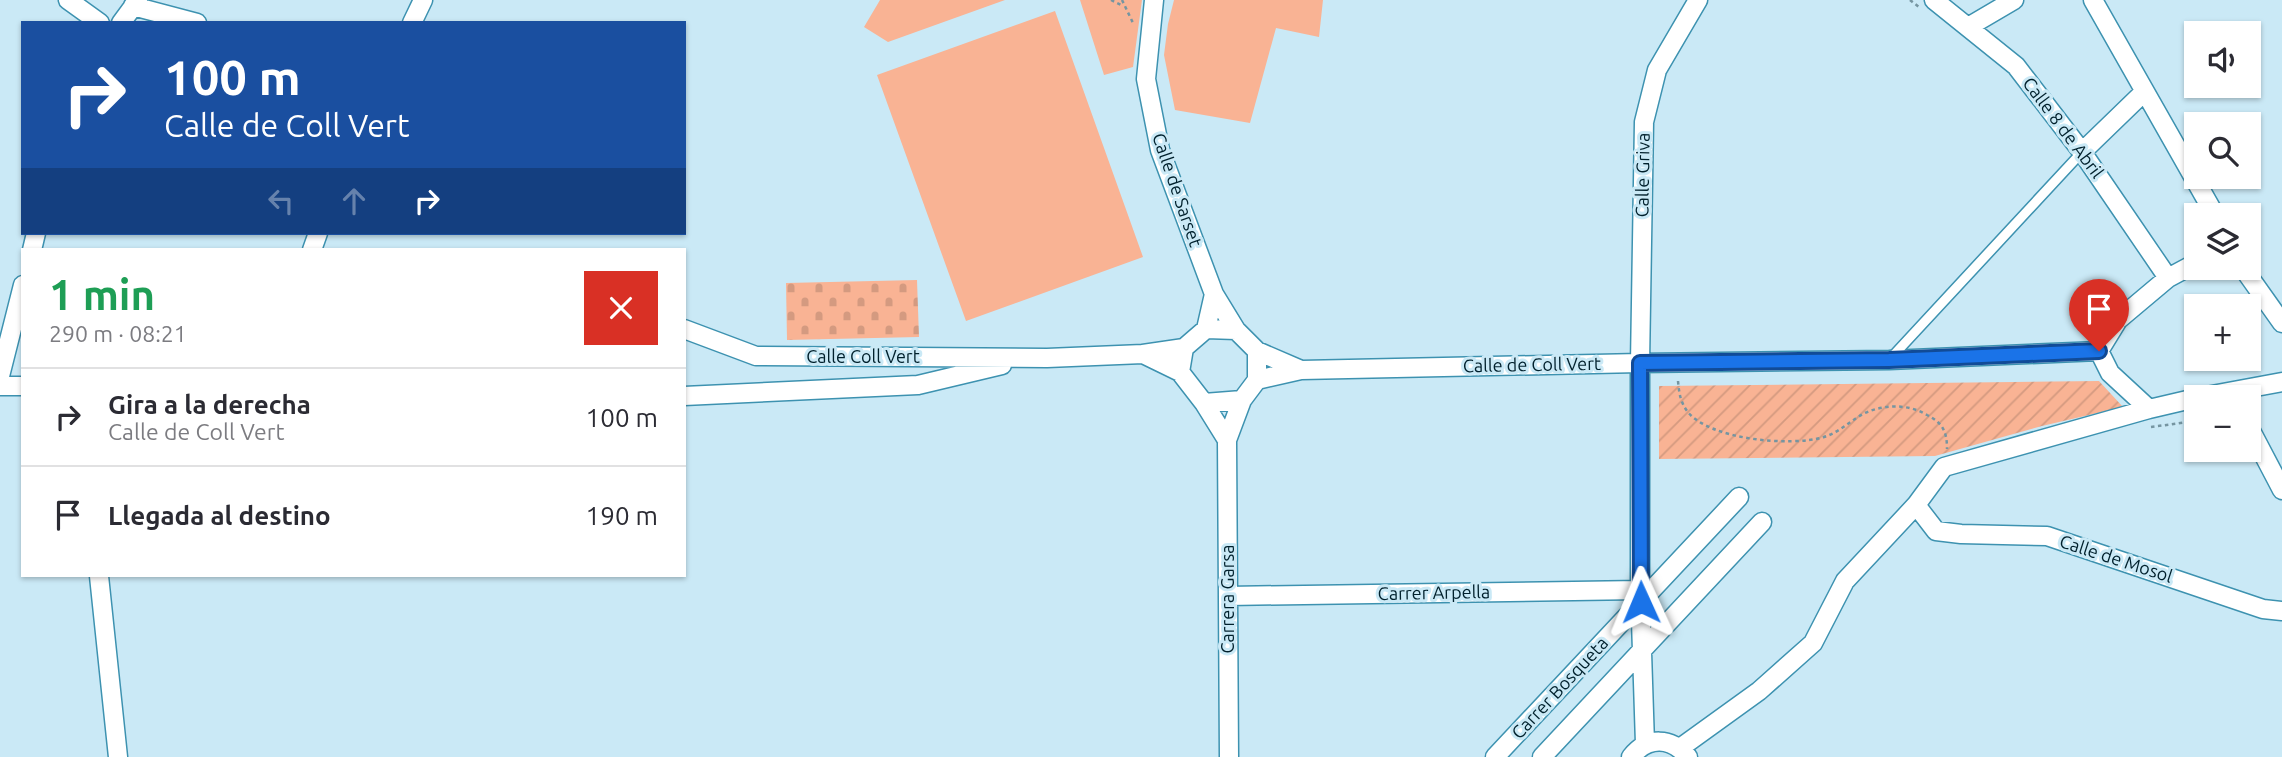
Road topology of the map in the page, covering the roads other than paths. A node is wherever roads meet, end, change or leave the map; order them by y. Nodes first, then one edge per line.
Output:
1 (68, 0) edge
2 (423, 0) edge
3 (1154, 0) edge
4 (1698, 0) edge
5 (2014, 0) edge
6 (2093, 0) edge
7 (136, 3) edge
8 (1927, 4) edge
9 (97, 21) edge
10 (122, 21) edge
11 (191, 21) edge
12 (413, 21) edge
13 (1968, 27) junction
14 (2144, 92) junction
15 (2082, 152) junction
16 (2208, 203) edge
17 (2184, 269) edge
18 (2168, 278) junction
19 (2253, 280) edge
20 (21, 293) edge
21 (1214, 294) junction
22 (2282, 323) edge
23 (1206, 329) junction
24 (686, 330) edge
25 (1236, 330) junction
26 (1184, 348) junction
27 (1257, 351) junction
28 (2099, 351) junction
29 (1143, 354) junction
30 (1047, 358) junction
31 (1889, 360) junction
32 (1640, 363) junction
33 (1301, 370) junction
34 (1180, 372) junction
35 (0, 376) edge
36 (1257, 380) junction
37 (2282, 383) edge
38 (0, 386) edge
39 (21, 386) edge
40 (2261, 387) edge
41 (686, 396) edge
42 (1242, 400) junction
43 (2184, 401) edge
44 (1204, 403) junction
45 (2143, 411) junction
46 (1227, 440) junction
47 (2261, 450) edge
48 (2282, 491) edge
49 (1740, 497) dead end
50 (1916, 505) junction
51 (1762, 522) dead end
52 (99, 577) edge
53 (1228, 596) junction
54 (1640, 596) junction
55 (2282, 611) edge
56 (1642, 650) junction
57 (1644, 744) junction
58 (1684, 752) edge
59 (118, 757) edge
60 (1229, 757) edge
61 (1495, 757) edge
62 (1542, 757) edge
63 (1631, 757) edge

1 - 9 street
2 - 12 street
3 - 21 street, Calle de Sarset
4 - 32 street, Calle Griva
5 - 13 street
6 - 14 street
7 - 10 street
7 - 11 street
8 - 13 street, Calle 8 de Abril
13 - 15 street, Calle 8 de Abril
14 - 15 street
14 - 16 street
15 - 18 street, Calle 8 de Abril
15 - 31 lane
17 - 18 street
18 - 28 street
19 - 22 street
20 - 35 street
21 - 23 street
21 - 25 street, Calle de Sarset
23 - 25 street
23 - 26 street
24 - 30 street, Calle Coll Vert
25 - 27 street
26 - 29 street, Calle Coll Vert
26 - 34 street
27 - 33 street, Calle de Coll Vert
27 - 36 street
28 - 31 street, Calle de Coll Vert
28 - 45 street
29 - 30 street, Calle Coll Vert
29 - 34 street, Calle Coll Vert
30 - 41 street, Calle Coll Vert
31 - 32 street, Calle de Coll Vert
32 - 33 street, Calle de Coll Vert
32 - 54 street, Calle Griva
33 - 36 street, Calle de Coll Vert
34 - 44 street
36 - 42 street
37 - 40 street
38 - 39 street
42 - 44 street
42 - 46 street, Carrera Garsa
43 - 45 street
44 - 46 street
45 - 50 street
46 - 53 street, Carrera Garsa
47 - 48 street
49 - 54 street, Carrer Bosqueta
50 - 55 street, Calle de Mosol
50 - 58 street
51 - 56 street, Carrer Bosqueta
52 - 59 street
53 - 54 street, Carrer Arpella
53 - 60 street, Carrera Garsa
54 - 56 street, Calle Griva
54 - 61 street, Carrer Bosqueta
56 - 57 street, Calle Griva
56 - 62 street, Carrer Bosqueta
57 - 58 street
57 - 63 street

